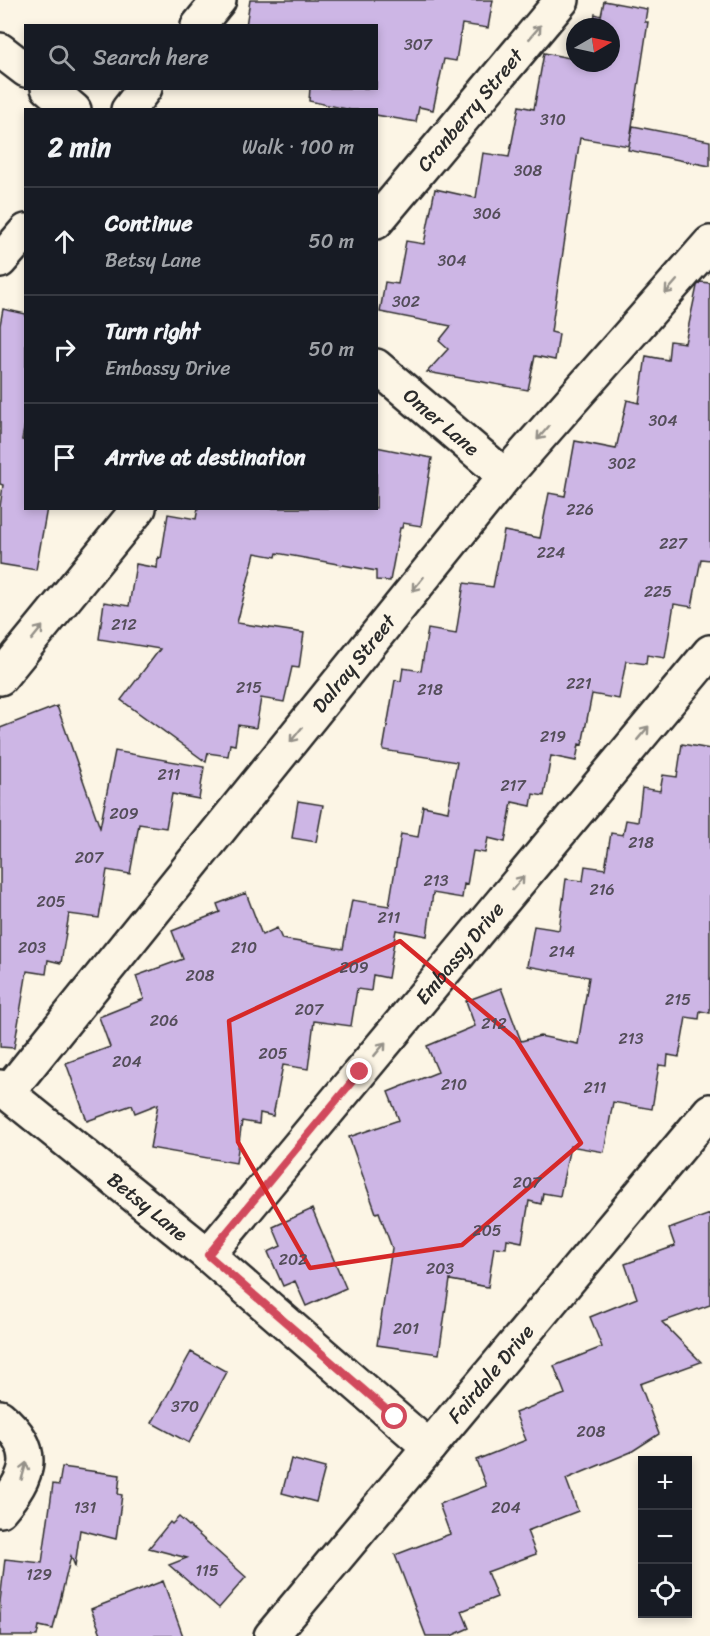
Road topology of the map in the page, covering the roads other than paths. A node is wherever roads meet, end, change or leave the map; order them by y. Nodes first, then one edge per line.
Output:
1 (219, 0) edge
2 (562, 0) edge
3 (200, 24) edge
4 (0, 50) edge
5 (24, 68) edge
6 (50, 90) edge
7 (143, 90) edge
8 (72, 108) edge
9 (130, 108) edge
10 (378, 220) edge
11 (24, 233) edge
12 (710, 243) edge
13 (0, 261) edge
14 (378, 368) edge
15 (505, 476) junction
16 (138, 510) edge
17 (710, 652) edge
18 (0, 678) edge
19 (3, 1090) edge
20 (710, 1111) edge
21 (208, 1255) junction
22 (7, 1423) edge
23 (429, 1447) junction
24 (0, 1510) edge
25 (271, 1636) edge

1 - 3 street
10 -> 2 street, Cranberry Street
4 - 5 street
6 - 8 street
7 - 9 street
11 - 13 street
12 -> 15 street, Dalray Street
14 - 15 street, Omer Lane
15 -> 19 street, Dalray Street
18 -> 16 street
21 -> 17 street, Embassy Drive
19 - 21 street, Betsy Lane
20 - 23 street, Fairdale Drive
21 - 23 street, Betsy Lane
24 -> 22 street
23 - 25 street, Fairdale Drive

